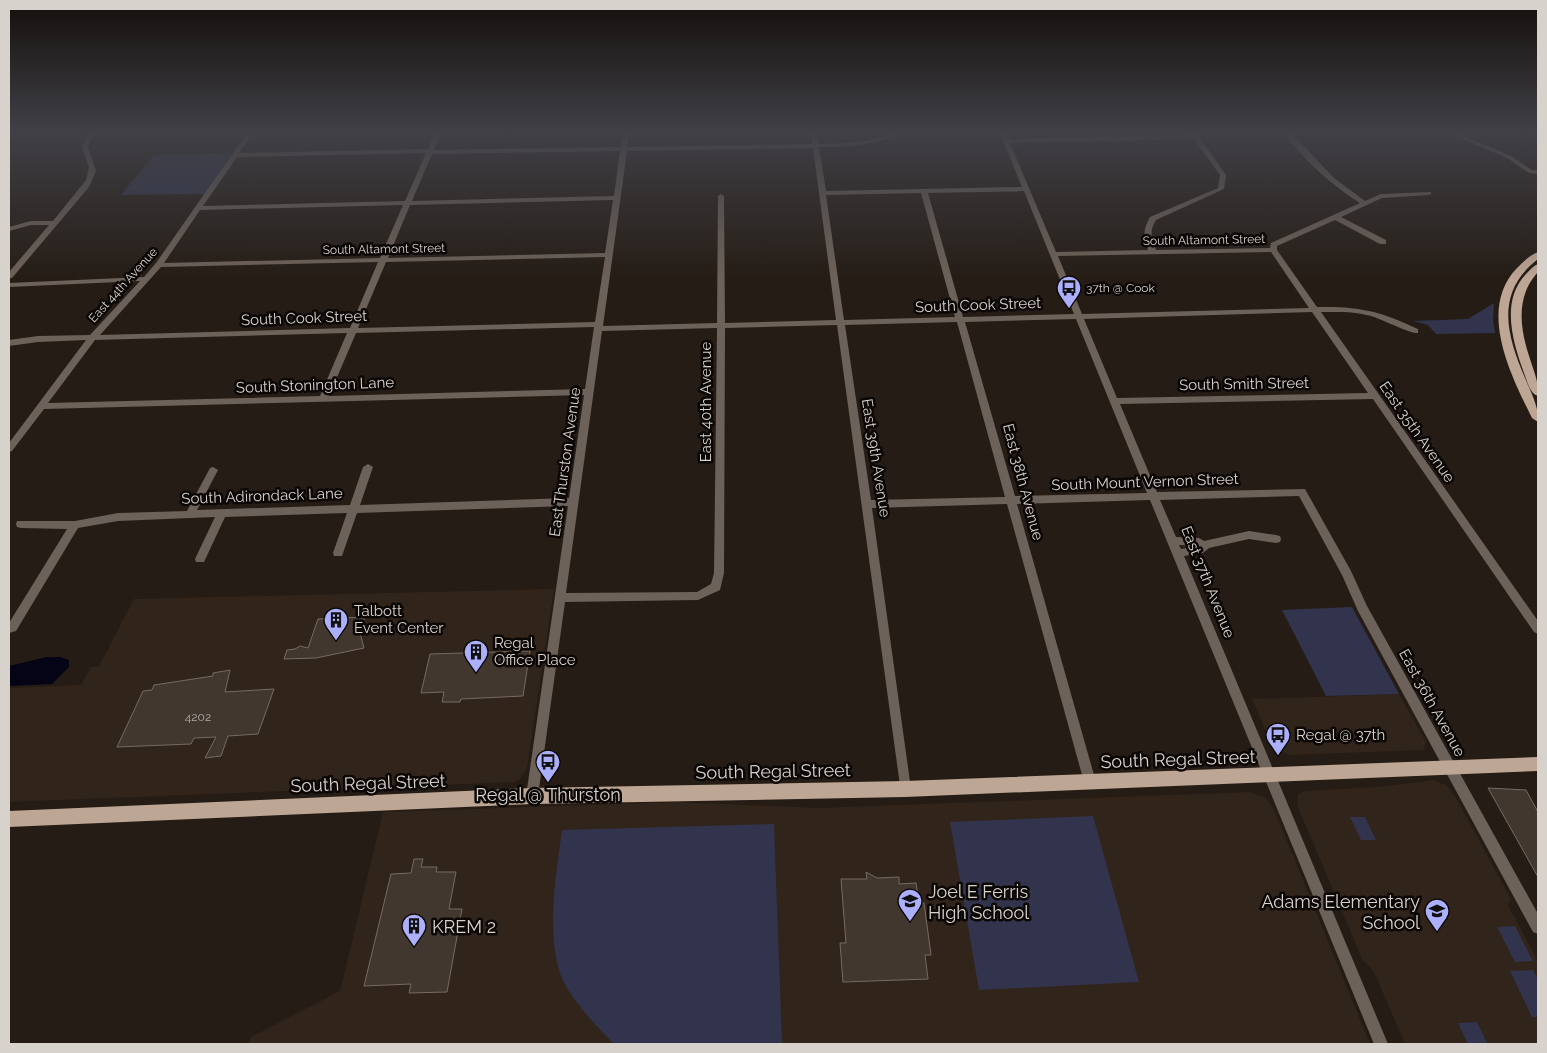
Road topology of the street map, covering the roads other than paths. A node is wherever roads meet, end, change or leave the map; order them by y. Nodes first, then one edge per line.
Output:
1 (89, 182) edge
2 (216, 182) edge
3 (417, 182) edge
4 (619, 182) edge
5 (821, 182) edge
6 (1024, 182) edge
7 (1222, 182) edge
8 (1333, 182) edge
9 (1026, 188) junction
10 (924, 191) junction
11 (823, 193) junction
12 (1429, 193) dead end
13 (721, 196) dead end
14 (617, 198) junction
15 (408, 203) junction
16 (1364, 203) junction
17 (198, 208) junction
18 (1336, 217) junction
19 (54, 223) junction
20 (9, 229) edge
21 (1383, 242) dead end
22 (1273, 250) junction
23 (1153, 252) junction
24 (1054, 254) junction
25 (609, 255) junction
26 (1538, 255) edge
27 (384, 260) junction
28 (159, 265) junction
29 (1538, 267) edge
30 (9, 276) edge
31 (144, 279) junction
32 (9, 285) edge
33 (1316, 310) junction
34 (1080, 316) junction
35 (962, 319) junction
36 (840, 323) junction
37 (719, 325) junction
38 (599, 326) junction
39 (352, 331) junction
40 (1415, 331) dead end
41 (92, 338) junction
42 (9, 343) edge
43 (590, 392) junction
44 (1538, 392) edge
45 (1374, 396) junction
46 (324, 399) junction
47 (1115, 401) junction
48 (41, 406) junction
49 (1538, 418) edge
50 (9, 449) edge
51 (368, 467) dead end
52 (213, 470) dead end
53 (1302, 492) joint
54 (1155, 496) junction
55 (1012, 501) junction
56 (574, 502) junction
57 (868, 504) junction
58 (354, 508) junction
59 (222, 513) junction
60 (190, 514) junction
61 (21, 524) dead end
62 (75, 525) junction
63 (1276, 539) dead end
64 (1174, 542) junction
65 (1203, 545) junction
66 (338, 553) dead end
67 (1179, 553) junction
68 (200, 559) dead end
69 (560, 598) junction
70 (9, 628) edge
71 (1538, 629) edge
72 (1538, 764) edge
73 (1450, 767) junction
74 (1271, 776) junction
75 (1090, 782) junction
76 (905, 788) junction
77 (532, 796) junction
78 (9, 818) edge
79 (1538, 927) edge
80 (1381, 1044) edge

1 - 19 street
2 - 17 street, East 44th Avenue
3 - 15 street
4 - 14 street, East Thurston Avenue
5 - 11 street, East 39th Avenue
6 - 9 street, East 37th Avenue
7 - 23 street
8 - 16 street
9 - 10 street
9 - 24 street, East 37th Avenue
10 - 11 street
10 - 35 street, East 38th Avenue
11 - 36 street, East 39th Avenue
12 - 16 street, South Altamont Street
13 - 37 street, East 40th Avenue
14 - 15 street
14 - 25 street, East Thurston Avenue
15 - 17 street
15 - 27 street
16 - 18 street, South Altamont Street
17 - 28 street, East 44th Avenue
18 - 21 street
18 - 22 street, South Altamont Street
19 - 20 street
19 - 30 street
22 - 23 street, South Altamont Street
22 - 33 street, East 35th Avenue
23 - 24 street, South Altamont Street
24 - 34 street, East 37th Avenue
25 - 27 street, South Altamont Street
25 - 38 street, East Thurston Avenue
26 - 49 main road
27 - 28 street, South Altamont Street
27 - 39 street
28 - 31 street, East 44th Avenue
29 - 44 main road
31 - 32 street
31 - 41 street, East 44th Avenue
33 - 34 street, South Cook Street
33 - 40 street, South Cook Street
33 - 45 street, East 35th Avenue
34 - 35 street, South Cook Street
34 - 47 street, East 37th Avenue
35 - 36 street, South Cook Street
35 - 55 street, East 38th Avenue
36 - 37 street, South Cook Street
36 - 57 street, East 39th Avenue
37 - 38 street, South Cook Street
37 - 69 street, East 40th Avenue
38 - 39 street, South Cook Street
38 - 43 street, East Thurston Avenue
39 - 41 street, South Cook Street
39 - 46 street
41 - 42 street, South Cook Street
41 - 48 street, East 44th Avenue
43 - 46 street, South Stonington Lane
43 - 56 street, East Thurston Avenue
45 - 47 street, South Smith Street
45 - 71 street, East 35th Avenue
46 - 48 street, South Stonington Lane
47 - 54 street, East 37th Avenue
48 - 50 street, East 44th Avenue
51 - 58 street
52 - 60 street
53 - 54 street, South Mount Vernon Street
53 - 73 street, East 36th Avenue
54 - 55 street, South Mount Vernon Street
54 - 64 street, East 37th Avenue
55 - 57 street, South Mount Vernon Street
55 - 75 street, East 38th Avenue
56 - 58 street, South Adirondack Lane
56 - 69 street, East Thurston Avenue
57 - 76 street, East 39th Avenue
58 - 59 street, South Adirondack Lane
58 - 66 street
59 - 60 street, South Adirondack Lane
59 - 68 street
60 - 62 street, South Adirondack Lane
61 - 62 street, South Adirondack Lane
62 - 70 street
63 - 65 street
64 - 65 street
64 - 67 street, East 37th Avenue
65 - 67 street
67 - 74 street, East 37th Avenue
69 - 77 street, East Thurston Avenue
72 - 73 main road, South Regal Street
73 - 74 main road, South Regal Street
73 - 79 street, East 36th Avenue
74 - 75 main road, South Regal Street
74 - 80 street, East 37th Avenue
75 - 76 main road, South Regal Street
76 - 77 main road, South Regal Street
77 - 78 main road, South Regal Street

